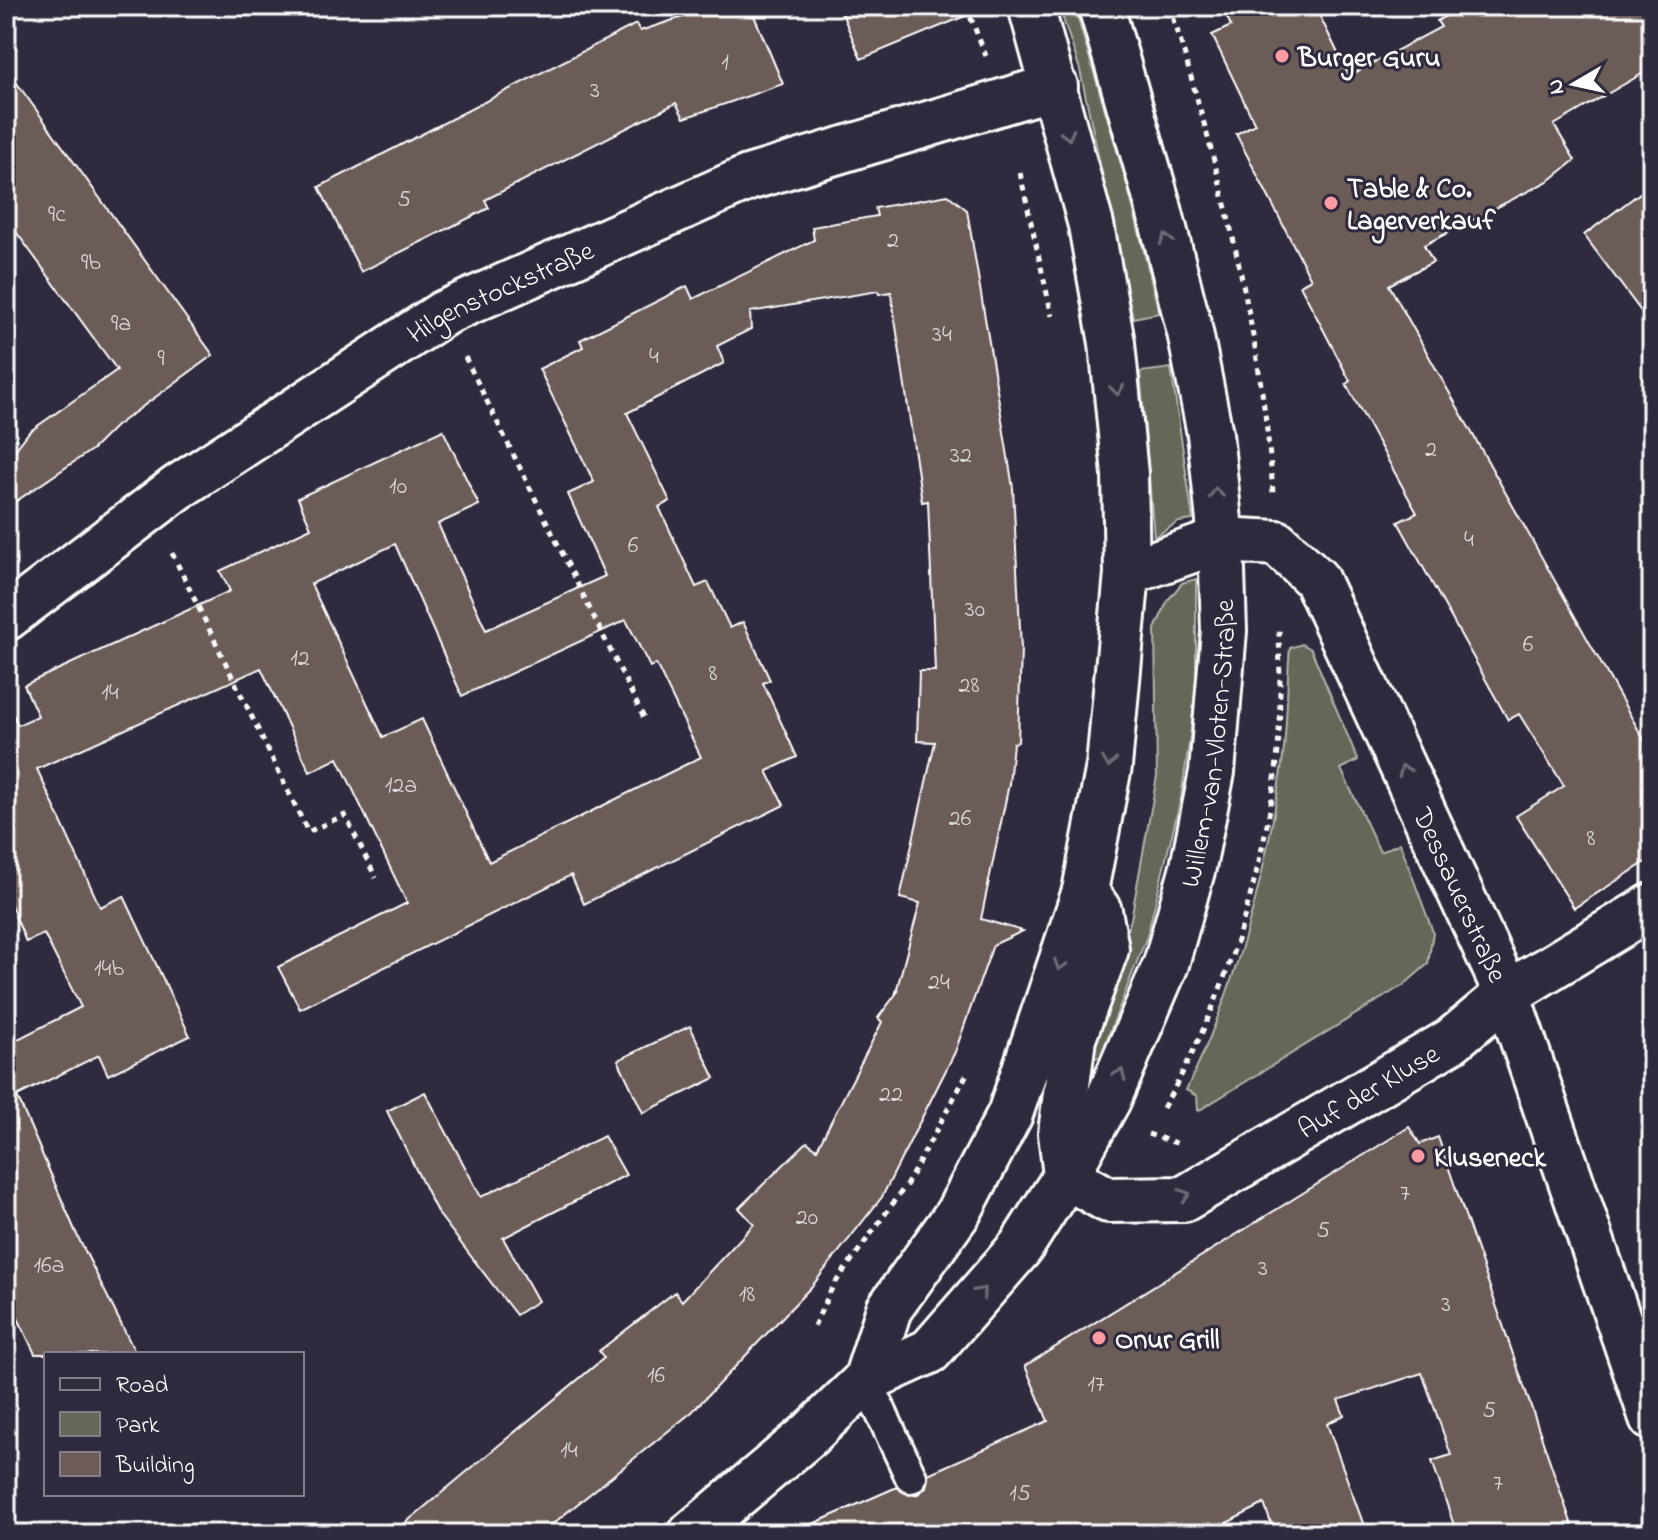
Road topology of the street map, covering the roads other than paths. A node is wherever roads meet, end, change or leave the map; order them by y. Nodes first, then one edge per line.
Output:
1 (1031, 6) edge
2 (1101, 6) edge
3 (1055, 86) junction
4 (1221, 540) junction
5 (1127, 573) junction
6 (6, 618) edge
7 (1085, 891) junction
8 (1652, 906) edge
9 (1507, 994) junction
10 (1066, 1176) junction
11 (866, 1380) junction
12 (1652, 1418) edge
13 (911, 1477) dead end
14 (691, 1534) edge

1 - 3 main road, Willem-van-Vloten-Straße
4 -> 2 main road, Willem-van-Vloten-Straße
3 -> 5 main road, Willem-van-Vloten-Straße
3 - 6 main road, Hilgenstockstraße
4 - 5 main road, Dessauerstraße
9 -> 4 main road, Dessauerstraße
10 -> 4 main road, Willem-van-Vloten-Straße
5 -> 7 main road, Willem-van-Vloten-Straße
7 - 10 main road
7 -> 11 main road, Willem-van-Vloten-Straße
8 - 9 main road, Auf der Kluse
10 -> 9 main road, Auf der Kluse
9 - 12 main road, Dessauerstraße
11 -> 10 main road, Willem-van-Vloten-Straße
11 - 13 lane
11 - 14 main road, Willem-van-Vloten-Straße

